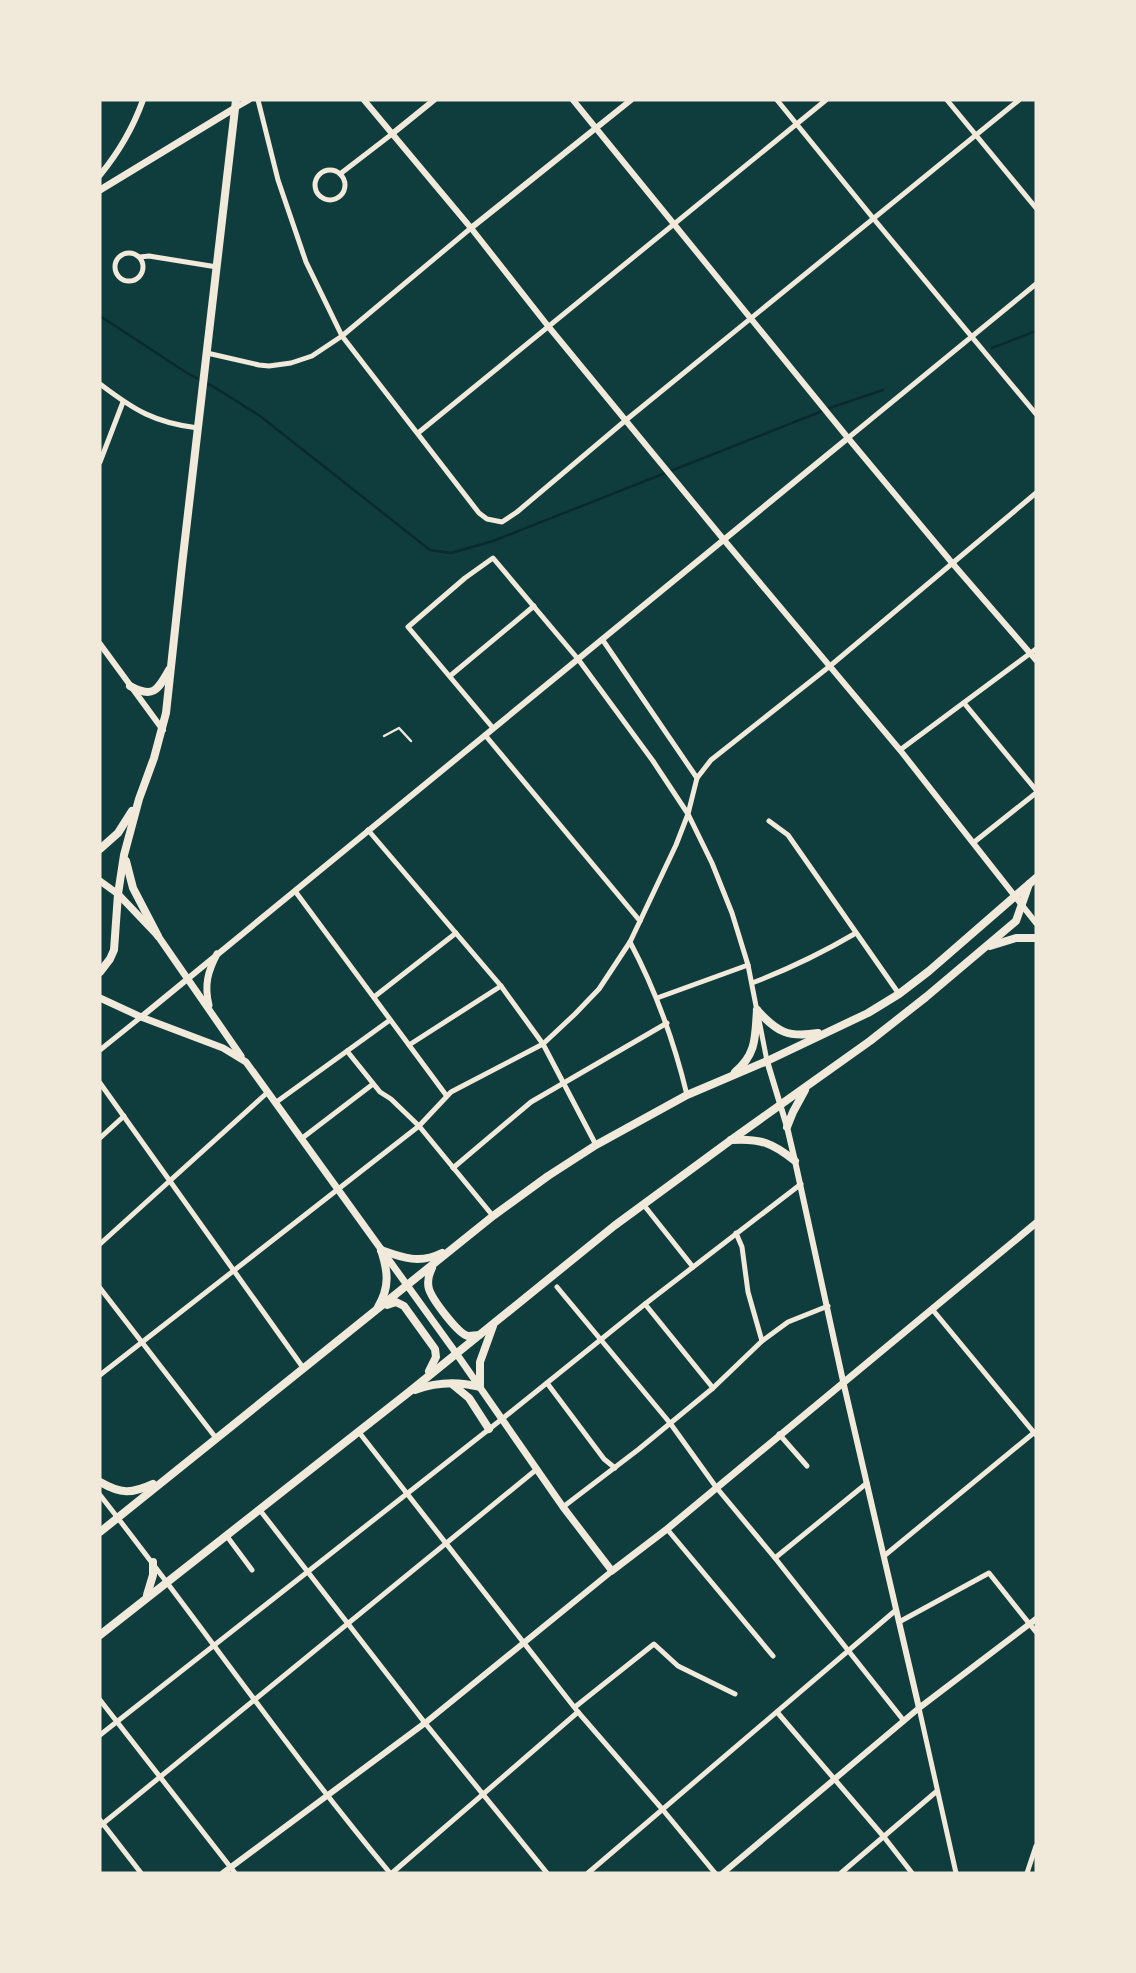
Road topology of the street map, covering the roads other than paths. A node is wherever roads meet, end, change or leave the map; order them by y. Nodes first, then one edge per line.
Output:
1 (143, 100) edge
2 (249, 100) edge
3 (258, 100) edge
4 (364, 100) edge
5 (434, 100) edge
6 (573, 100) edge
7 (631, 100) edge
8 (777, 100) edge
9 (826, 100) edge
10 (947, 100) edge
11 (1019, 100) edge
12 (236, 104) edge
13 (797, 123) junction
14 (596, 128) junction
15 (392, 134) junction
16 (976, 135) junction
17 (340, 174) junction
18 (100, 175) edge
19 (100, 190) edge
20 (1036, 208) edge
21 (873, 218) junction
22 (674, 224) junction
23 (471, 228) junction
24 (140, 257) junction
25 (217, 267) junction
26 (1036, 284) edge
27 (751, 318) junction
28 (548, 326) junction
29 (342, 336) junction
30 (972, 337) junction
31 (207, 353) junction
32 (100, 384) edge
33 (123, 402) junction
34 (1036, 414) edge
35 (626, 420) junction
36 (198, 428) junction
37 (418, 433) junction
38 (848, 438) junction
39 (100, 462) edge
40 (1036, 493) edge
41 (724, 540) junction
42 (953, 564) junction
43 (534, 606) junction
44 (602, 639) junction
45 (100, 644) edge
46 (1033, 651) edge
47 (578, 659) junction
48 (1036, 660) edge
49 (172, 664) junction
50 (830, 666) junction
51 (450, 676) junction
52 (130, 686) junction
53 (964, 703) junction
54 (493, 728) junction
55 (163, 730) junction
56 (485, 735) junction
57 (384, 736) dead end
58 (411, 741) dead end
59 (900, 750) junction
60 (697, 778) junction
61 (1036, 792) edge
62 (139, 800) junction
63 (688, 814) junction
64 (769, 821) dead end
65 (368, 830) junction
66 (973, 843) junction
67 (100, 849) edge
68 (124, 855) junction
69 (100, 881) edge
70 (1033, 881) edge
71 (295, 891) junction
72 (118, 894) junction
73 (1015, 896) junction
74 (1022, 905) junction
75 (640, 921) junction
76 (1036, 923) edge
77 (456, 933) junction
78 (856, 933) junction
79 (159, 936) junction
80 (1036, 939) edge
81 (630, 942) junction
82 (984, 949) junction
83 (217, 954) junction
84 (748, 965) junction
85 (100, 972) edge
86 (187, 978) junction
87 (752, 983) junction
88 (501, 986) junction
89 (899, 994) junction
90 (374, 997) junction
91 (100, 998) edge
92 (657, 998) junction
93 (757, 1010) junction
94 (213, 1016) junction
95 (141, 1017) junction
96 (390, 1020) junction
97 (667, 1023) junction
98 (828, 1032) junction
99 (542, 1044) junction
100 (409, 1045) junction
101 (100, 1050) edge
102 (347, 1051) junction
103 (767, 1061) junction
104 (246, 1062) junction
105 (727, 1078) junction
106 (100, 1083) edge
107 (563, 1083) junction
108 (373, 1084) junction
109 (809, 1084) junction
110 (268, 1092) junction
111 (687, 1095) junction
112 (446, 1096) junction
113 (275, 1102) junction
114 (780, 1105) junction
115 (124, 1116) junction
116 (419, 1126) junction
117 (787, 1126) junction
118 (100, 1138) edge
119 (301, 1139) junction
120 (731, 1140) junction
121 (596, 1145) junction
122 (795, 1161) junction
123 (453, 1168) junction
124 (170, 1180) junction
125 (801, 1184) junction
126 (338, 1189) junction
127 (643, 1204) junction
128 (493, 1216) junction
129 (1036, 1223) edge
130 (736, 1233) junction
131 (100, 1244) edge
132 (456, 1247) junction
133 (381, 1250) junction
134 (433, 1265) junction
135 (693, 1267) junction
136 (234, 1270) junction
137 (407, 1286) junction
138 (557, 1287) dead end
139 (100, 1289) edge
140 (645, 1304) junction
141 (828, 1306) junction
142 (932, 1309) junction
143 (375, 1312) junction
144 (495, 1322) junction
145 (479, 1335) junction
146 (602, 1339) junction
147 (762, 1341) junction
148 (141, 1342) junction
149 (456, 1353) junction
150 (304, 1369) junction
151 (100, 1376) edge
152 (425, 1379) junction
153 (843, 1381) junction
154 (450, 1383) junction
155 (547, 1383) junction
156 (480, 1387) junction
157 (713, 1388) junction
158 (409, 1392) junction
159 (502, 1419) junction
160 (670, 1423) junction
161 (489, 1429) junction
162 (358, 1431) junction
163 (1036, 1433) edge
164 (779, 1434) junction
165 (216, 1438) junction
166 (807, 1466) dead end
167 (614, 1468) junction
168 (537, 1469) junction
169 (162, 1480) junction
170 (100, 1482) edge
171 (867, 1483) junction
172 (716, 1487) junction
173 (407, 1493) junction
174 (100, 1495) edge
175 (563, 1507) junction
176 (259, 1509) junction
177 (117, 1517) junction
178 (667, 1529) junction
179 (100, 1532) edge
180 (226, 1535) junction
181 (446, 1545) junction
182 (884, 1556) junction
183 (775, 1558) junction
184 (153, 1562) junction
185 (252, 1570) dead end
186 (308, 1571) junction
187 (612, 1571) junction
188 (167, 1581) junction
189 (146, 1598) junction
190 (896, 1610) junction
191 (1036, 1619) edge
192 (899, 1622) junction
193 (348, 1624) junction
194 (1029, 1624) junction
195 (1036, 1632) edge
196 (100, 1635) edge
197 (523, 1643) junction
198 (214, 1646) junction
199 (848, 1651) junction
200 (773, 1656) dead end
201 (735, 1694) dead end
202 (255, 1699) junction
203 (100, 1700) edge
204 (919, 1708) junction
205 (576, 1710) junction
206 (776, 1712) junction
207 (116, 1721) junction
208 (904, 1721) junction
209 (425, 1723) junction
210 (100, 1735) edge
211 (160, 1776) junction
212 (835, 1780) junction
213 (937, 1791) junction
214 (483, 1794) junction
215 (328, 1796) junction
216 (663, 1810) junction
217 (101, 1823) edge
218 (884, 1837) junction
219 (1036, 1846) edge
220 (232, 1870) edge
221 (141, 1873) edge
222 (223, 1873) edge
223 (391, 1873) edge
224 (547, 1873) edge
225 (588, 1873) edge
226 (715, 1873) edge
227 (723, 1873) edge
228 (841, 1873) edge
229 (912, 1873) edge
230 (956, 1873) edge
231 (1027, 1873) edge

1 - 18 street
2 - 12 street
3 - 29 street
4 - 15 street
5 - 15 street
6 - 14 street
7 - 14 street
8 - 13 street
9 - 13 street
10 - 16 street
11 - 16 street
12 - 19 main road
12 - 25 main road
13 - 21 street
13 - 22 street
14 - 22 street
14 - 23 street
15 - 17 street
15 - 23 street
16 - 20 street
16 - 21 street
17 - 17 street
21 - 27 street
21 - 30 street
22 - 27 street
22 - 28 street
23 - 28 street
23 - 29 street
24 - 24 street
24 - 25 street
25 - 31 main road
26 - 30 street
27 - 35 street
27 - 38 street
28 - 35 street
28 - 37 street
29 - 31 street
29 - 37 street
30 - 34 street
30 - 38 street
31 - 36 main road
32 - 33 street
33 - 36 street
33 - 39 street
35 - 37 street
35 - 41 street
36 - 49 main road
38 - 41 street
38 - 42 street
40 - 42 street
41 - 44 street
41 - 50 street
42 - 46 street
42 - 50 street
43 - 47 street
43 - 51 street
43 - 51 street
44 - 47 street
44 - 60 street
45 - 52 street
46 - 48 street
46 - 53 street
47 - 54 street
47 - 63 street
49 - 52 main road
49 - 55 main road
50 - 59 street
50 - 60 street
51 - 54 street
52 - 55 street
53 - 59 street
53 - 61 street
54 - 56 street
55 - 62 main road
56 - 65 street
56 - 75 street
57 - 58 lane
59 - 66 street
60 - 63 street
61 - 66 street
62 - 67 main road
62 - 68 main road
63 - 75 street
63 - 84 street
64 - 78 street
65 - 71 street
65 - 77 street
66 - 73 street
68 - 72 main road
68 - 79 main road
69 - 72 main road
70 - 73 main road
70 - 74 main road
71 - 83 street
71 - 90 street
72 - 79 main road
72 - 85 main road
73 - 74 street
73 - 89 main road
74 - 76 street
74 - 82 main road
75 - 81 street
77 - 88 street
77 - 90 street
78 - 87 street
78 - 89 street
79 - 86 main road
80 - 82 main road
81 - 92 street
81 - 99 street
82 - 109 main road
83 - 86 street
83 - 94 main road
84 - 87 street
84 - 92 street
86 - 94 main road
86 - 95 street
87 - 93 street
88 - 99 street
88 - 100 street
89 - 98 main road
90 - 96 street
91 - 95 main road
92 - 97 street
93 - 98 main road
93 - 103 street
93 - 105 main road
94 - 104 main road
95 - 101 street
95 - 104 main road
96 - 100 street
96 - 102 street
97 - 107 street
97 - 111 street
98 - 103 main road
99 - 107 street
99 - 112 street
100 - 112 street
102 - 108 street
102 - 113 street
103 - 105 main road
103 - 114 street
104 - 110 main road
105 - 111 main road
106 - 115 street
107 - 121 street
107 - 123 street
108 - 116 street
108 - 119 street
109 - 114 main road
109 - 117 main road
110 - 113 main road
110 - 124 street
111 - 121 main road
112 - 116 street
113 - 119 main road
114 - 117 street
114 - 120 main road
115 - 118 street
115 - 124 street
116 - 123 street
116 - 126 street
117 - 122 street
119 - 126 main road
120 - 122 main road
120 - 127 main road
121 - 128 main road
122 - 125 street
123 - 128 street
124 - 131 street
124 - 136 street
125 - 130 street
125 - 141 street
126 - 133 main road
126 - 136 street
127 - 135 street
127 - 144 main road
128 - 132 main road
129 - 142 main road
130 - 135 street
130 - 147 street
132 - 133 main road
132 - 134 main road
133 - 137 main road
133 - 143 main road
134 - 137 main road
134 - 145 main road
135 - 140 street
136 - 148 street
136 - 150 street
137 - 143 main road
137 - 149 main road
138 - 146 street
139 - 148 street
140 - 146 street
140 - 157 street
141 - 147 street
141 - 153 street
142 - 153 main road
142 - 163 street
143 - 150 main road
143 - 152 main road
144 - 145 main road
144 - 156 main road
145 - 149 main road
146 - 155 street
146 - 160 street
147 - 157 street
148 - 151 street
148 - 165 street
149 - 152 main road
149 - 156 main road
150 - 165 main road
152 - 158 main road
153 - 164 main road
153 - 171 street
154 - 156 main road
154 - 158 main road
154 - 161 main road
155 - 159 street
155 - 167 street
156 - 159 main road
157 - 160 street
158 - 162 main road
159 - 161 street
159 - 168 main road
160 - 167 street
160 - 172 street
161 - 173 street
162 - 173 street
162 - 176 main road
163 - 182 street
164 - 166 street
164 - 172 main road
165 - 169 main road
167 - 175 street
168 - 175 main road
168 - 181 street
169 - 170 main road
169 - 177 main road
171 - 182 street
171 - 183 street
172 - 178 main road
172 - 183 street
173 - 181 street
173 - 186 street
174 - 177 street
175 - 187 main road
176 - 180 main road
176 - 186 street
177 - 179 main road
177 - 184 street
178 - 187 main road
178 - 200 street
180 - 185 street
180 - 188 main road
181 - 193 street
181 - 197 street
182 - 190 street
183 - 199 street
184 - 188 street
184 - 189 main road
186 - 193 street
186 - 198 street
187 - 197 street
188 - 189 main road
188 - 198 street
189 - 196 main road
190 - 192 street
190 - 199 street
191 - 194 street
192 - 194 street
192 - 204 street
193 - 202 street
193 - 209 street
194 - 195 street
194 - 204 street
197 - 205 street
197 - 209 street
198 - 202 street
198 - 207 street
199 - 206 street
199 - 208 street
201 - 205 street
202 - 211 street
202 - 215 street
203 - 207 street
204 - 208 street
204 - 213 street
205 - 214 street
205 - 216 street
206 - 212 street
206 - 216 street
207 - 210 street
207 - 211 street
208 - 212 street
209 - 214 street
209 - 215 street
211 - 217 street
211 - 220 street
212 - 218 street
212 - 227 street
213 - 218 street
213 - 230 street
214 - 223 street
214 - 224 street
215 - 220 street
215 - 223 street
216 - 225 street
216 - 226 street
217 - 221 street
218 - 228 street
218 - 229 street
219 - 231 street
220 - 222 street

